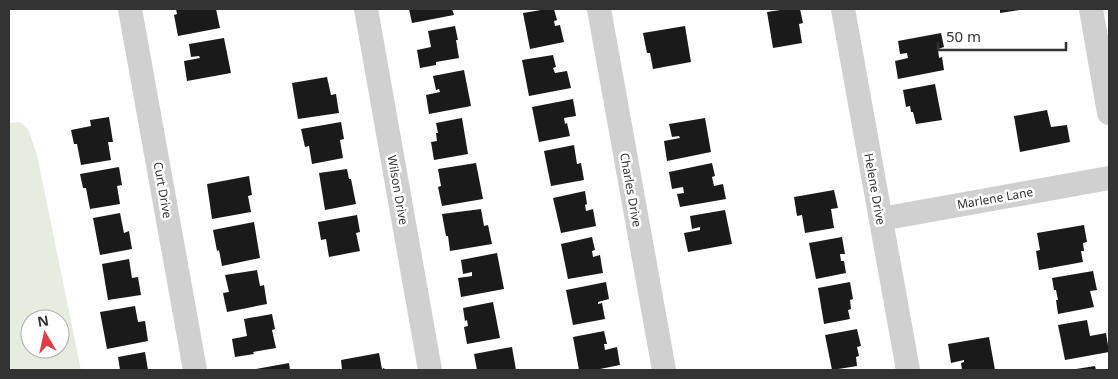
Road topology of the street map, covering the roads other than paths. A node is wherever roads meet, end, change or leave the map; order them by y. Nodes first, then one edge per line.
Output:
1 (130, 9) edge
2 (366, 9) edge
3 (599, 9) edge
4 (843, 9) edge
5 (1090, 9) edge
6 (1109, 113) edge
7 (1109, 178) edge
8 (881, 219) junction
9 (195, 370) edge
10 (430, 370) edge
11 (664, 370) edge
12 (908, 370) edge

1 - 9 street, Curt Drive
2 - 10 street, Wilson Drive
3 - 11 street, Charles Drive
4 - 8 street, Helene Drive
5 - 6 street
7 - 8 street, Marlene Lane
8 - 12 street, Helene Drive

